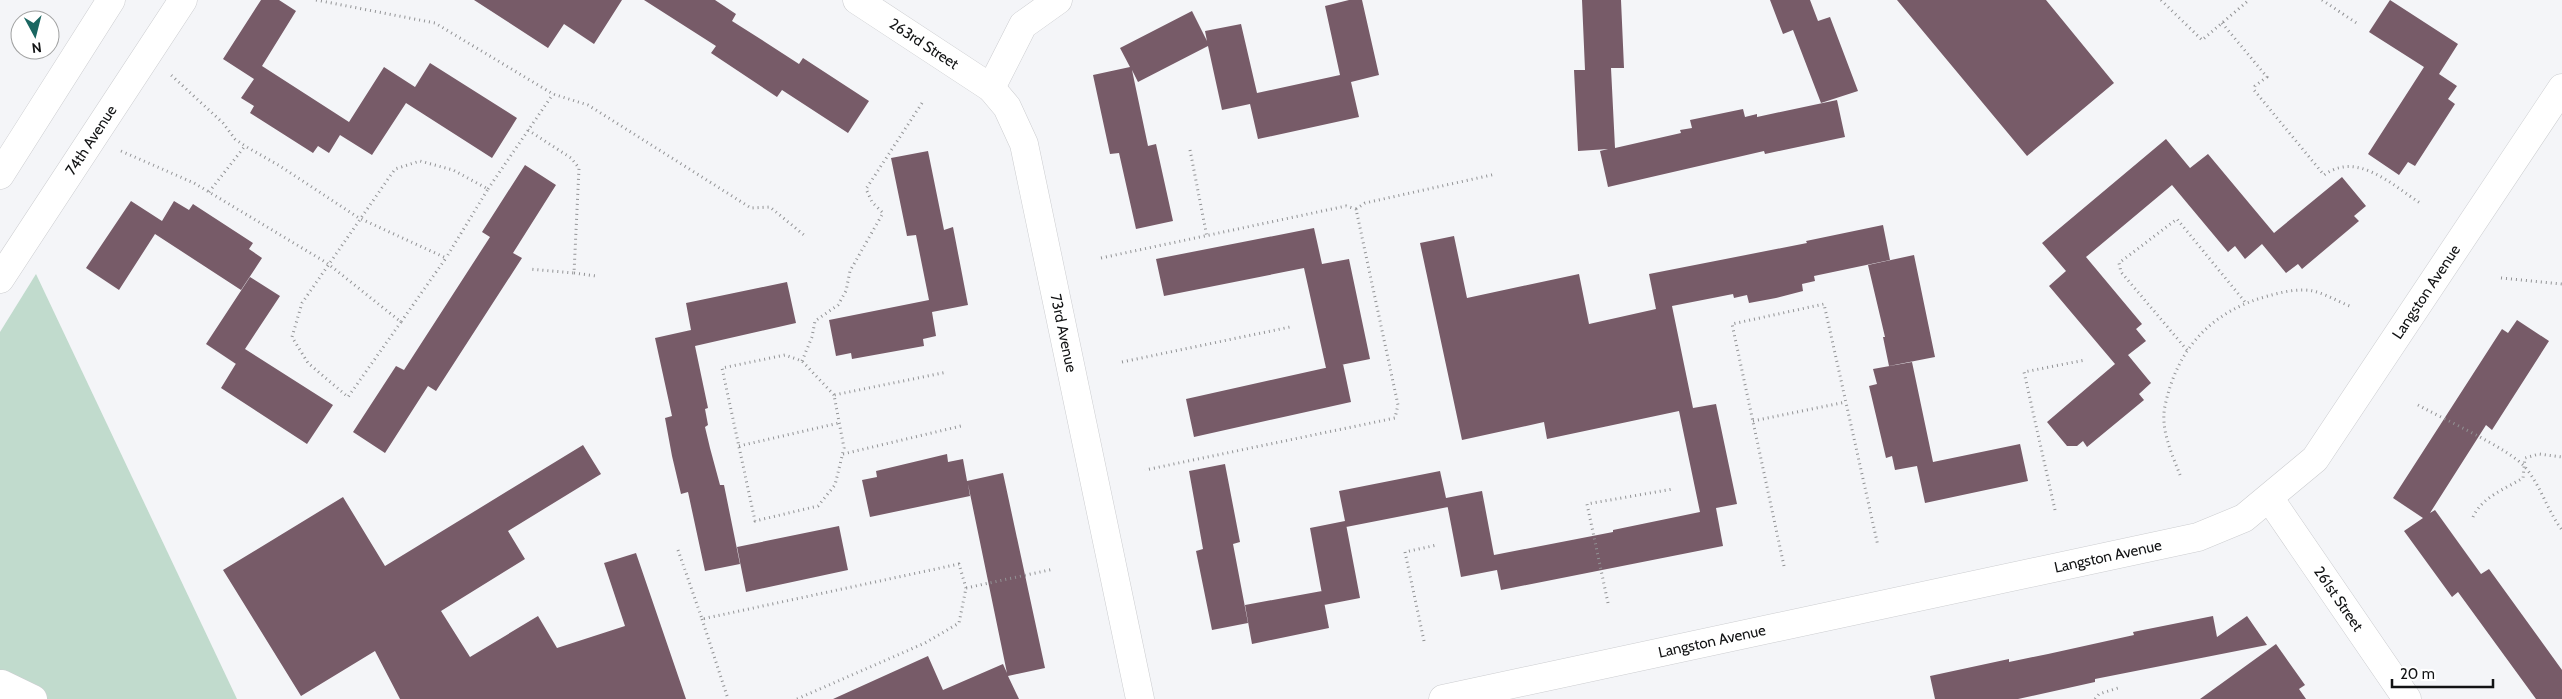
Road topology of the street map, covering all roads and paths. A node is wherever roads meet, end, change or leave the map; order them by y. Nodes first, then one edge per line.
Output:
1 (111, 0) edge
2 (183, 0) edge
3 (316, 0) edge
4 (857, 0) edge
5 (1058, 0) edge
6 (2161, 0) edge
7 (2249, 0) edge
8 (2322, 0) edge
9 (2222, 23) junction
10 (2358, 24) dead end
11 (149, 53) junction
12 (991, 88) junction
13 (2562, 88) edge
14 (552, 94) junction
15 (922, 103) dead end
16 (528, 130) junction
17 (94, 139) junction
18 (245, 146) junction
19 (1190, 150) dead end
20 (0, 174) edge
21 (1496, 174) dead end
22 (488, 189) junction
23 (209, 192) junction
24 (2420, 203) dead end
25 (1356, 209) junction
26 (359, 218) junction
27 (804, 235) dead end
28 (1207, 237) junction
29 (446, 258) junction
30 (1101, 258) dead end
31 (327, 264) junction
32 (529, 269) dead end
33 (574, 273) junction
34 (596, 276) dead end
35 (2501, 278) dead end
36 (0, 279) edge
37 (2562, 283) edge
38 (2244, 302) junction
39 (2352, 307) dead end
40 (401, 322) junction
41 (1290, 327) dead end
42 (2187, 350) junction
43 (2085, 360) dead end
44 (802, 361) junction
45 (1122, 362) dead end
46 (947, 372) dead end
47 (834, 395) junction
48 (1846, 402) junction
49 (2418, 405) dead end
50 (1753, 421) junction
51 (839, 423) junction
52 (962, 426) dead end
53 (739, 446) junction
54 (842, 454) junction
55 (2562, 457) edge
56 (2524, 465) junction
57 (1145, 470) dead end
58 (2180, 475) dead end
59 (1673, 489) dead end
60 (2270, 499) junction
61 (2055, 510) dead end
62 (2473, 517) dead end
63 (2562, 530) edge
64 (1437, 545) dead end
65 (1878, 546) dead end
66 (678, 550) dead end
67 (1784, 566) dead end
68 (1054, 569) dead end
69 (966, 588) junction
70 (1608, 603) dead end
71 (702, 619) junction
72 (1424, 641) dead end
73 (2122, 687) dead end
74 (1, 688) edge
75 (33, 699) edge
76 (728, 699) edge
77 (797, 699) edge
78 (1140, 699) edge
79 (1443, 699) edge
80 (2095, 699) edge
81 (2407, 699) edge

1 - 20 street
2 - 11 street, 74th Avenue
3 - 14 path
4 - 12 street, 263rd Street
5 - 12 street
6 - 9 path
7 - 9 path
8 - 10 path
9 - 24 path
11 - 17 street, 74th Avenue
11 - 18 path
12 - 78 street, 73rd Avenue
13 - 60 street, Langston Avenue
14 - 16 path
14 - 27 path
15 - 44 path
16 - 22 path
16 - 33 path
17 - 23 path
17 - 36 street, 74th Avenue
18 - 23 path
18 - 26 path
19 - 28 path
21 - 25 path
22 - 26 path
22 - 29 path
23 - 31 path
25 - 28 path
25 - 57 path
26 - 29 path
26 - 31 path
28 - 30 path
29 - 40 path
31 - 40 path
31 - 40 path
32 - 33 path
33 - 34 path
35 - 37 path
38 - 39 path
38 - 42 path
38 - 42 path
41 - 45 path
42 - 58 path
43 - 61 path
44 - 47 path
44 - 53 path
46 - 47 path
47 - 51 path
48 - 50 path
48 - 50 path
48 - 65 path
49 - 56 path
50 - 67 path
51 - 53 path
51 - 54 path
52 - 54 path
53 - 54 path
55 - 56 path
56 - 62 path
56 - 63 path
59 - 70 path
60 - 79 street, Langston Avenue
60 - 81 street, 261st Street
64 - 72 path
66 - 71 path
68 - 69 path
69 - 71 path
69 - 77 path
71 - 76 path
73 - 80 path
74 - 75 street

